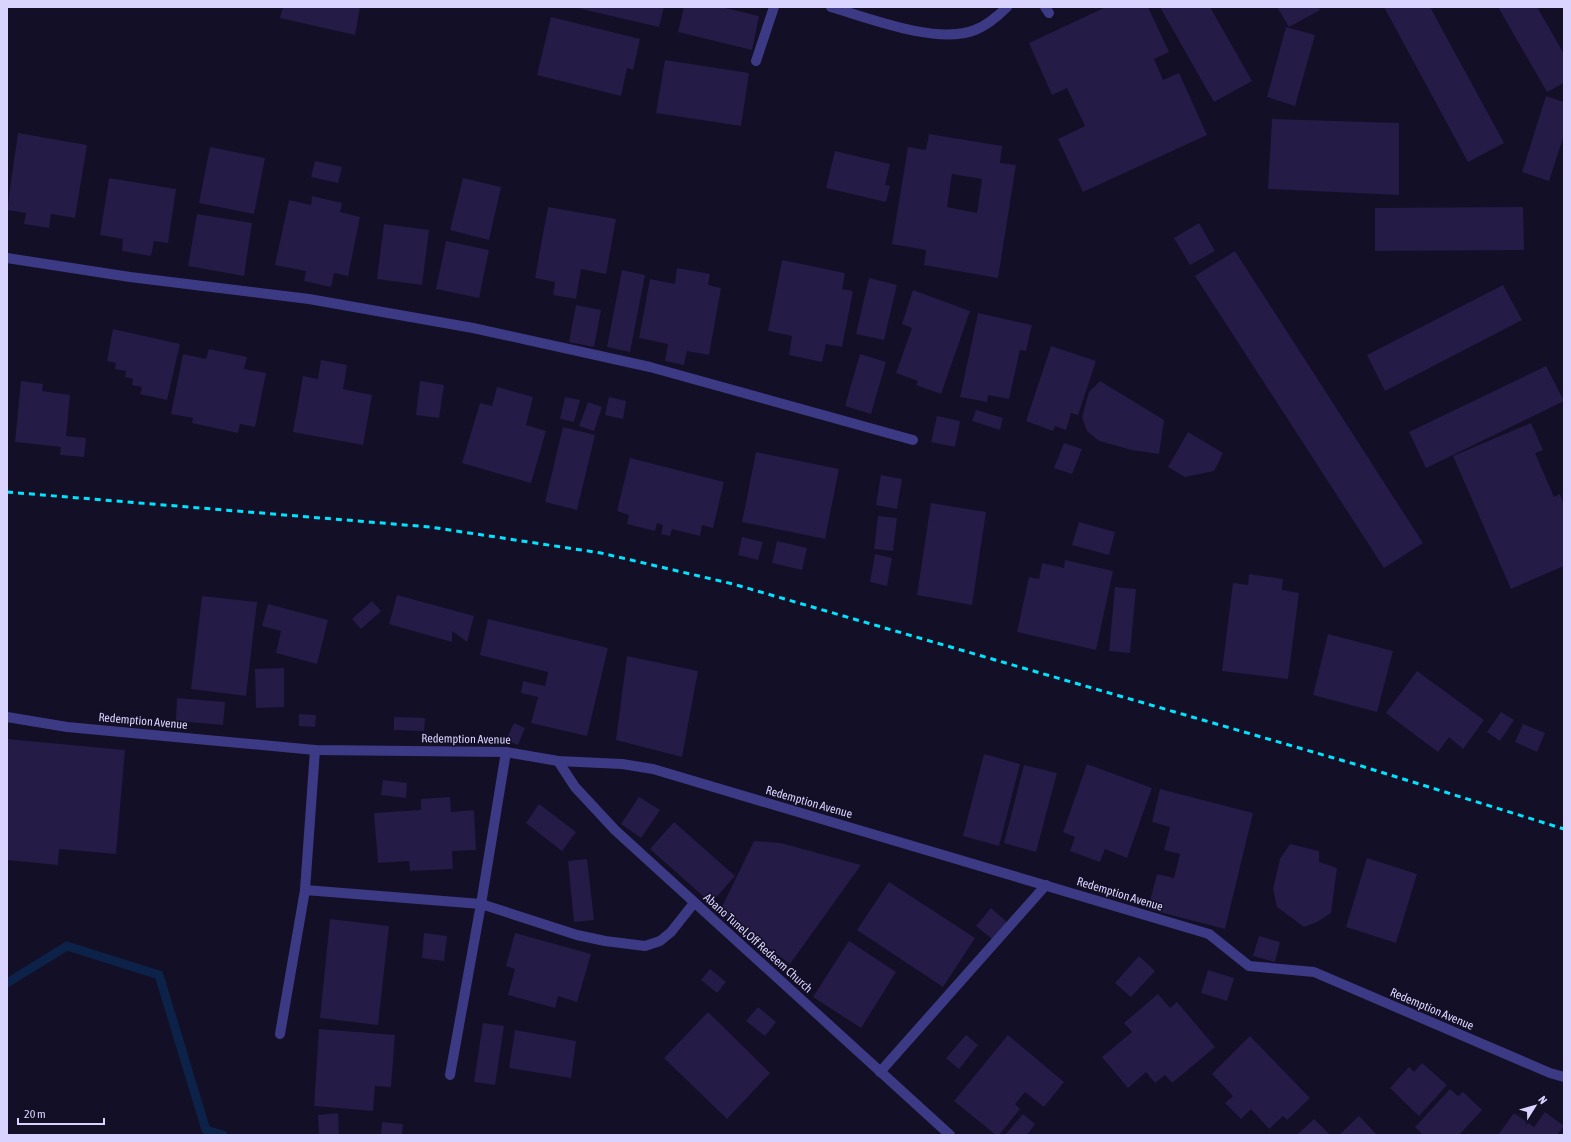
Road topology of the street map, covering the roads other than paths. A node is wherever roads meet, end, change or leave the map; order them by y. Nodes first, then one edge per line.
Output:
1 (774, 7) edge
2 (831, 7) edge
3 (1007, 7) edge
4 (756, 60) dead end
5 (7, 258) edge
6 (913, 440) dead end
7 (7, 717) edge
8 (315, 750) junction
9 (506, 752) junction
10 (558, 761) junction
11 (1046, 885) junction
12 (305, 890) junction
13 (694, 903) junction
14 (481, 904) junction
15 (280, 1034) dead end
16 (880, 1072) junction
17 (450, 1075) dead end
18 (1564, 1077) edge
19 (950, 1135) edge

1 - 4 street
2 - 3 street
5 - 6 street
7 - 8 street, Redemption Avenue
8 - 9 street, Redemption Avenue
8 - 12 street
9 - 10 street, Redemption Avenue
9 - 14 street
10 - 11 street, Redemption Avenue
10 - 13 street, Abano Tunel,Off Redeem Church
11 - 16 street
11 - 18 street, Redemption Avenue
12 - 14 street
12 - 15 street
13 - 14 street
13 - 16 street, Abano Tunel,Off Redeem Church
14 - 17 street
16 - 19 street, Abano Tunel,Off Redeem Church

